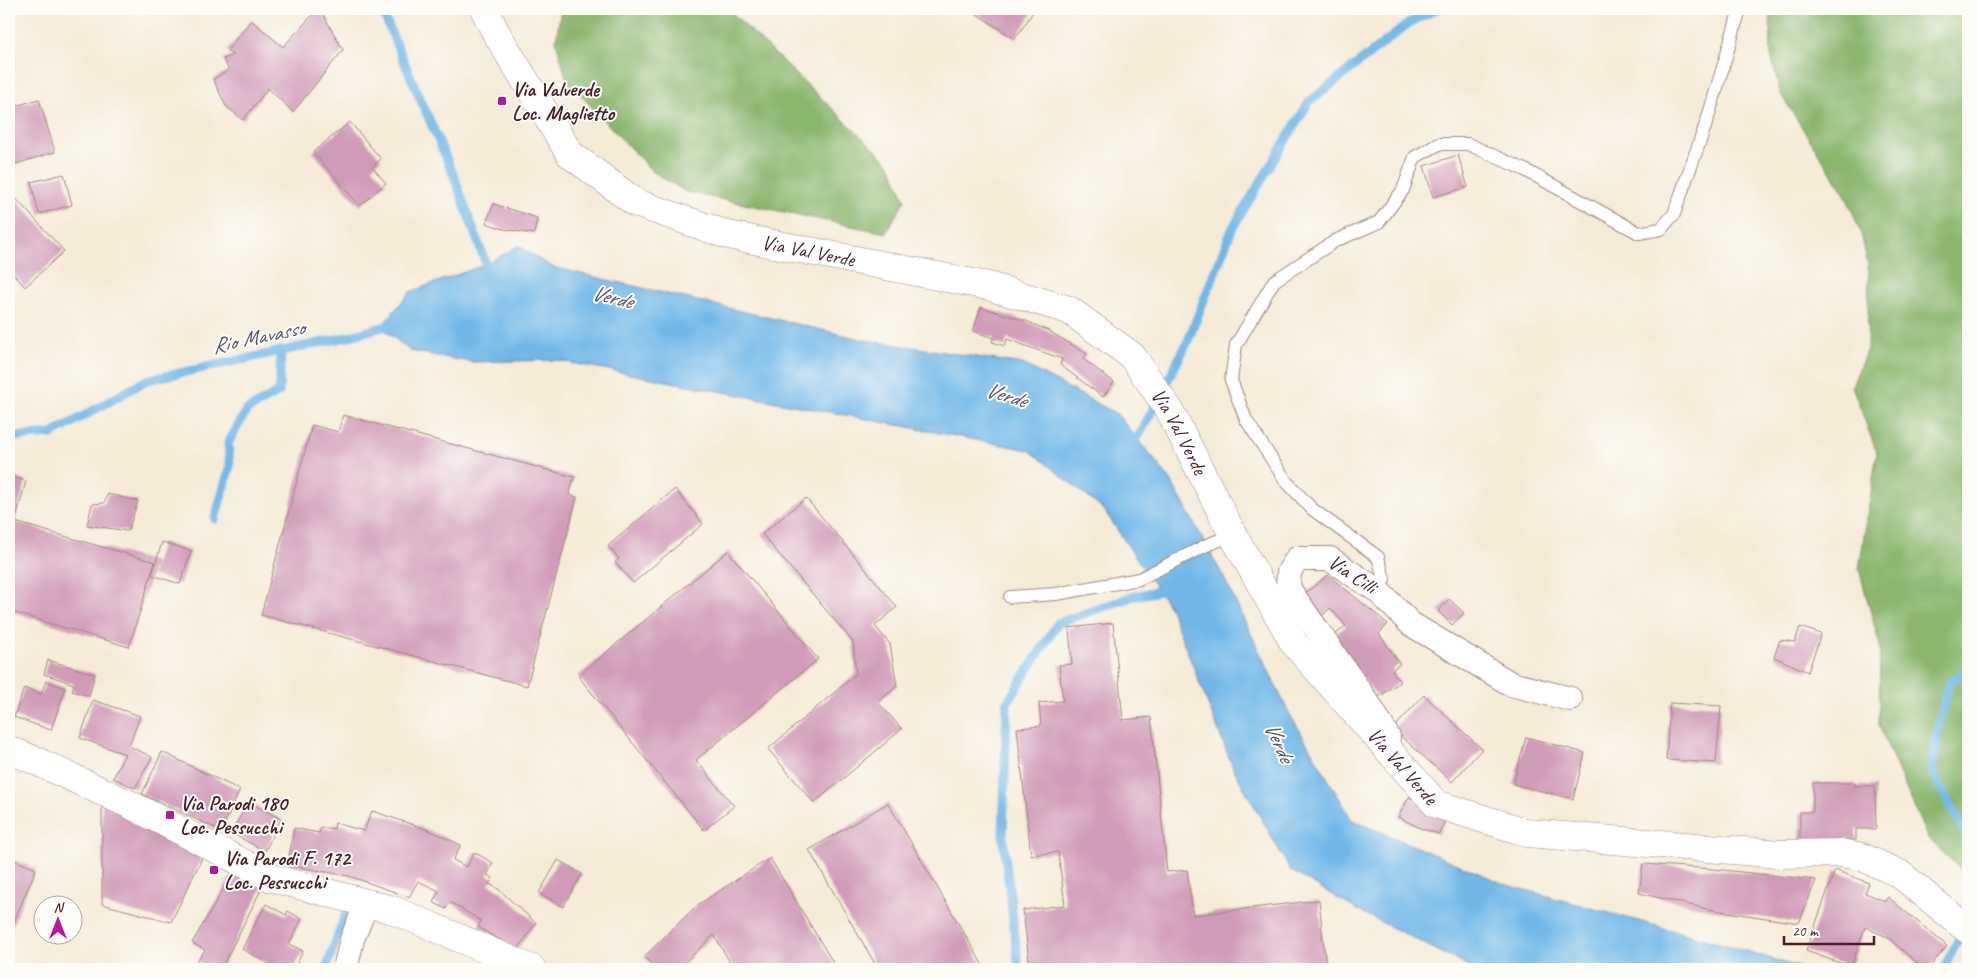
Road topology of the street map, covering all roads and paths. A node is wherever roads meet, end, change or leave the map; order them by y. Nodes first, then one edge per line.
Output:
1 (484, 9) edge
2 (1740, 9) edge
3 (1221, 540) junction
4 (1378, 591) junction
5 (1010, 597) dead end
6 (1570, 699) dead end
7 (9, 750) edge
8 (1411, 775) junction
9 (367, 903) junction
10 (1968, 930) edge
11 (345, 969) edge
12 (532, 969) edge

1 - 3 main road, Via Val Verde
2 - 4 lane
3 - 5 lane
3 - 8 main road, Via Val Verde
4 - 6 street, Via Cilli
4 - 8 street, Via Cilli
7 - 9 main road
8 - 10 main road, Via Val Verde
9 - 11 street
9 - 12 main road

